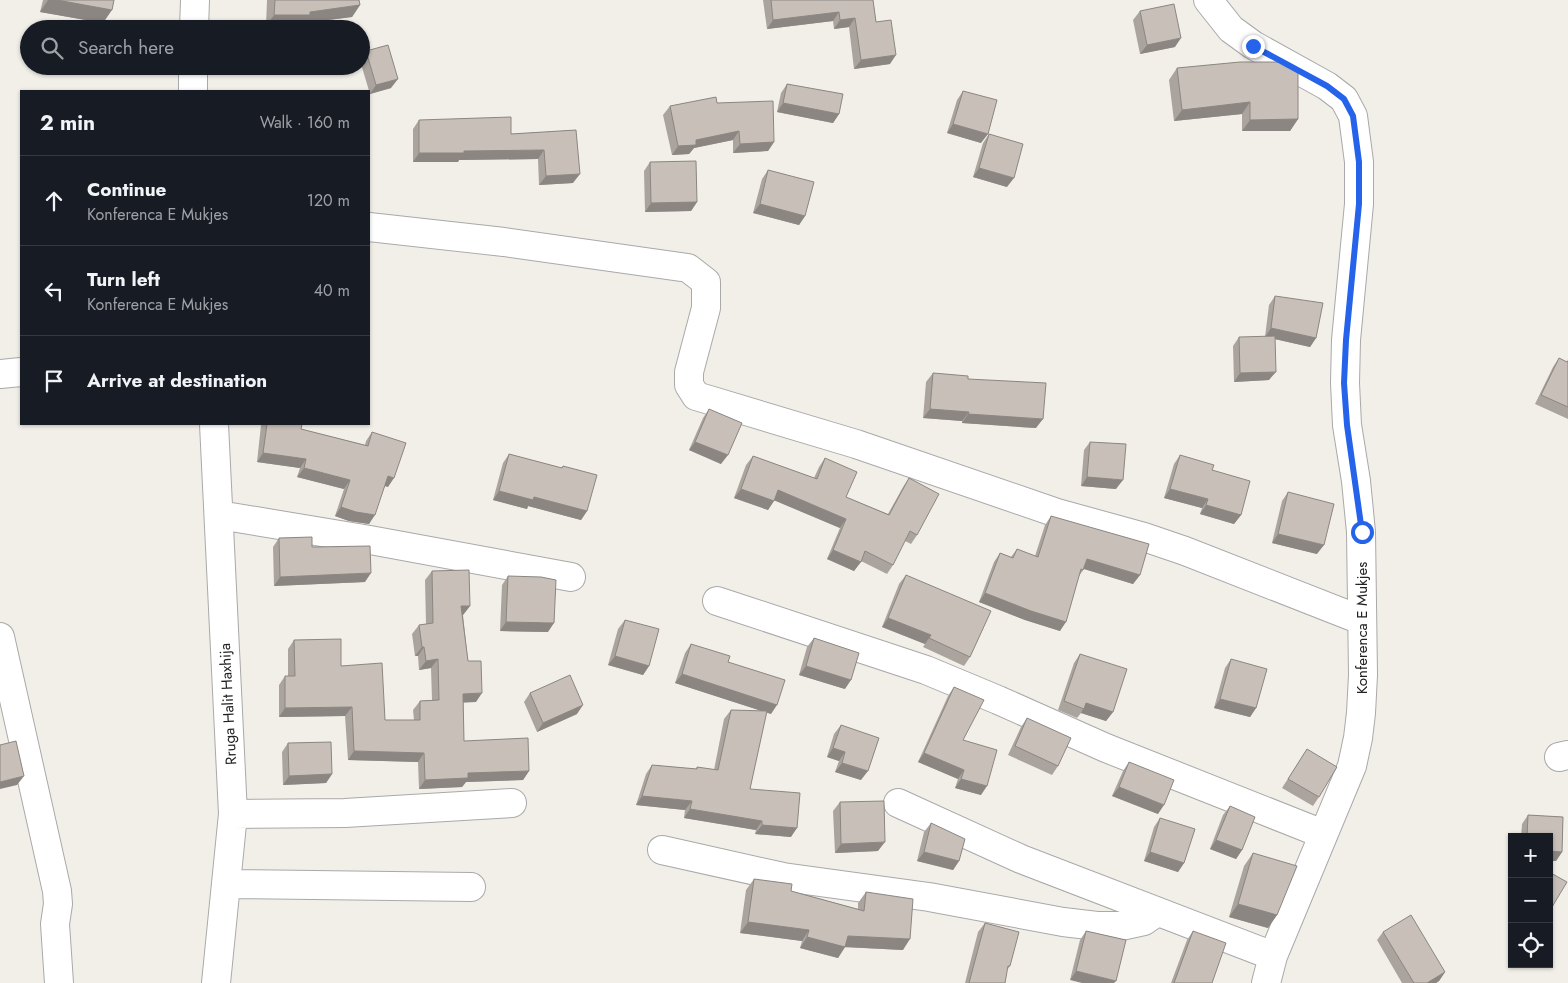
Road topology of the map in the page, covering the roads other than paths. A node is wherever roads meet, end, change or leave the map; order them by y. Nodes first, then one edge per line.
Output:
1 (195, 0) edge
2 (1208, 0) edge
3 (194, 20) edge
4 (193, 75) edge
5 (193, 90) edge
6 (370, 227) edge
7 (20, 372) edge
8 (0, 374) edge
9 (214, 425) edge
10 (219, 515) junction
11 (571, 577) dead end
12 (717, 601) dead end
13 (1362, 620) junction
14 (0, 637) edge
15 (898, 803) dead end
16 (512, 804) dead end
17 (232, 814) junction
18 (1323, 834) junction
19 (662, 850) dead end
20 (227, 884) junction
21 (471, 887) dead end
22 (1157, 912) junction
23 (1274, 956) junction
24 (58, 983) edge
25 (216, 983) edge
26 (1266, 983) edge

1 - 3 street
2 - 13 street, Konferenca E Mukjes
4 - 5 street
6 - 13 street
7 - 8 street
9 - 10 street, Rruga Halit Haxhija
10 - 11 street
10 - 17 street, Rruga Halit Haxhija
12 - 18 street
13 - 18 street, Konferenca E Mukjes
14 - 24 street
15 - 22 street
16 - 17 street
17 - 20 street, Rruga Halit Haxhija
18 - 23 street, Konferenca E Mukjes
19 - 22 street
20 - 21 street
20 - 25 street, Rruga Halit Haxhija
22 - 23 street
23 - 26 street, Konferenca E Mukjes

